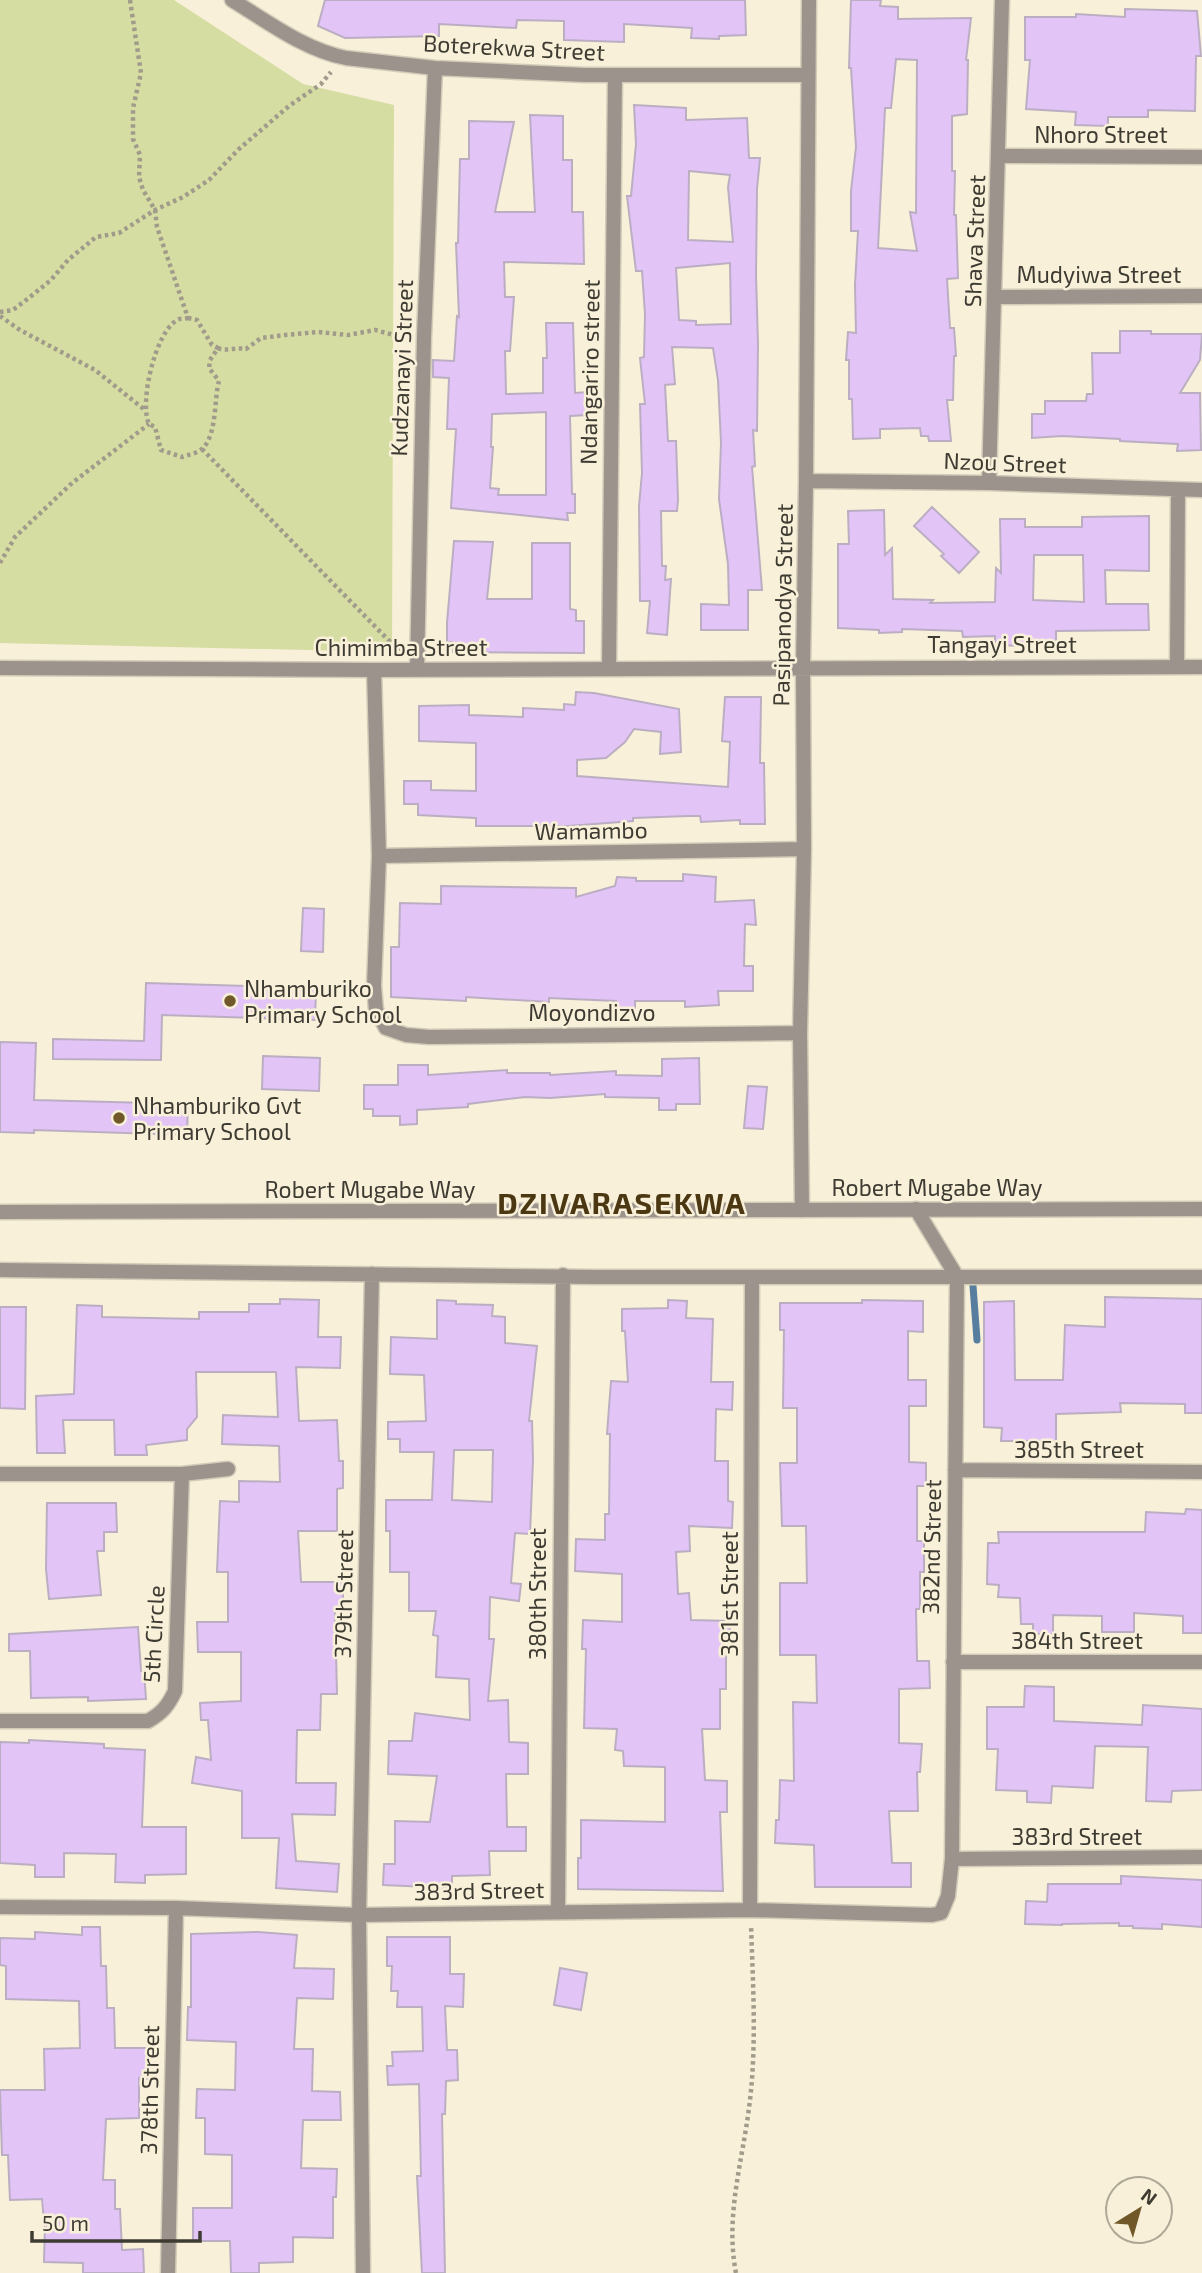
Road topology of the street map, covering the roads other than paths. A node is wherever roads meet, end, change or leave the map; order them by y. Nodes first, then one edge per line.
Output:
1 (232, 0) edge
2 (809, 0) edge
3 (1002, 0) edge
4 (435, 68) junction
5 (615, 75) junction
6 (808, 75) junction
7 (999, 156) junction
8 (1202, 157) edge
9 (1202, 296) edge
10 (995, 297) junction
11 (806, 481) junction
12 (989, 483) junction
13 (1202, 490) edge
14 (1178, 491) junction
15 (1177, 666) junction
16 (803, 667) junction
17 (1202, 667) edge
18 (0, 668) edge
19 (609, 669) junction
20 (373, 670) junction
21 (417, 670) junction
22 (804, 849) junction
23 (379, 856) junction
24 (800, 1033) junction
25 (916, 1209) junction
26 (1202, 1209) edge
27 (802, 1210) junction
28 (0, 1212) edge
29 (0, 1270) edge
30 (372, 1274) junction
31 (563, 1275) junction
32 (752, 1277) junction
33 (957, 1277) junction
34 (1202, 1277) edge
35 (228, 1469) dead end
36 (955, 1470) junction
37 (1202, 1472) edge
38 (0, 1474) edge
39 (182, 1474) junction
40 (953, 1662) junction
41 (1202, 1662) edge
42 (0, 1721) edge
43 (1202, 1857) edge
44 (952, 1859) junction
45 (948, 1896) joint
46 (0, 1907) edge
47 (176, 1908) junction
48 (750, 1911) junction
49 (558, 1912) junction
50 (359, 1915) junction
51 (168, 2273) edge
52 (363, 2273) edge

1 - 4 street, Boterekwa Street
2 - 6 street, Pasipanodya Street
3 - 7 street, Shava Street
4 - 5 street, Boterekwa Street
4 - 21 street, Kudzanayi Street
5 - 6 street, Boterekwa Street
5 - 19 street, Ndangariro street
6 - 11 street, Pasipanodya Street
7 - 8 street, Nhoro Street
7 - 10 street, Shava Street
9 - 10 street, Mudyiwa Street
10 - 12 street, Shava Street
11 - 12 street, Nzou Street
11 - 16 street, Pasipanodya Street
12 - 14 street, Nzou Street
13 - 14 street, Nzou Street
14 - 15 street
15 - 16 street, Tangayi Street
15 - 17 street, Tangayi Street
16 - 19 street, Chimimba Street
16 - 22 street, Pasipanodya Street
18 - 20 street, Chimimba Street
19 - 21 street, Chimimba Street
20 - 21 street, Chimimba Street
20 - 23 street
22 - 23 street, Wamambo
22 - 24 street, Pasipanodya Street
23 - 24 street, Moyondizvo
24 - 27 street, Pasipanodya Street
25 - 26 street, Robert Mugabe Way
25 - 27 street, Robert Mugabe Way
25 - 33 street
27 - 28 street, Robert Mugabe Way
29 - 30 street
30 - 31 street
30 - 50 street, 379th Street
31 - 32 street
31 - 49 street, 380th Street
32 - 33 street
32 - 48 street, 381st Street
33 - 34 street
33 - 36 street, 382nd Street
35 - 39 street
36 - 37 street, 385th Street
36 - 40 street, 382nd Street
38 - 39 street
39 - 42 street, 5th Circle
40 - 41 street, 384th Street
40 - 44 street, 382nd Street
43 - 44 street, 383rd Street
44 - 45 street, 382nd Street
45 - 48 street, 383rd Street
46 - 47 street, 383rd Street
47 - 50 street, 383rd Street
47 - 51 street, 378th Street
48 - 49 street, 383rd Street
49 - 50 street, 383rd Street
50 - 52 street, 379th Street

